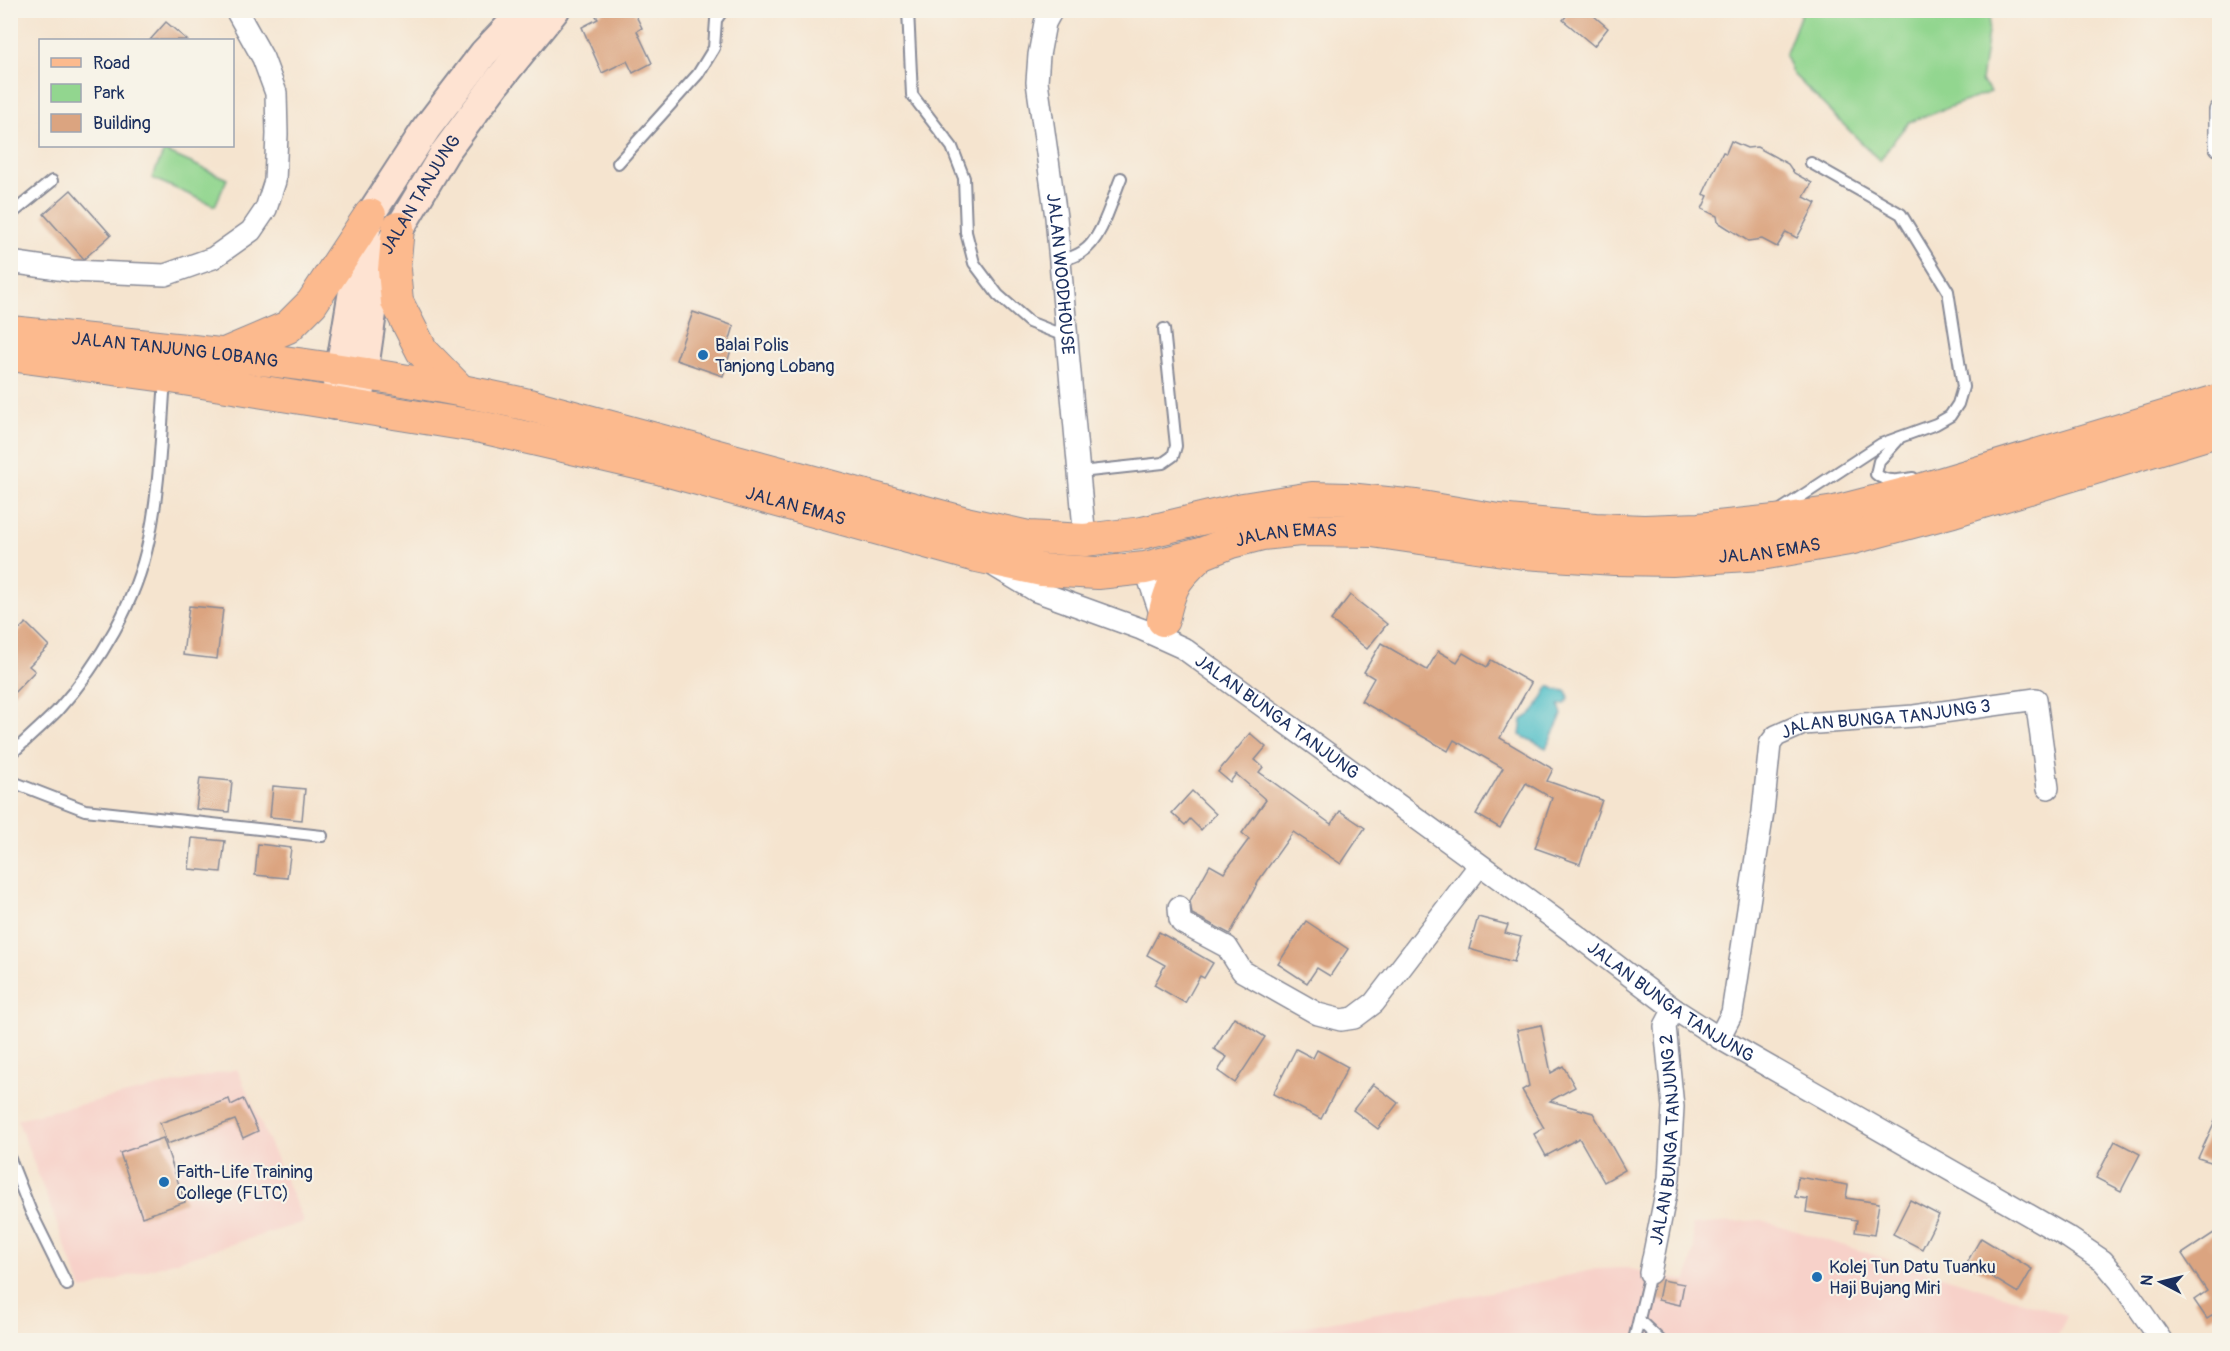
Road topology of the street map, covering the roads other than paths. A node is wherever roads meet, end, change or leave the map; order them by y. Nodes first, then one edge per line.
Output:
1 (236, 10) edge
2 (525, 10) edge
3 (555, 10) edge
4 (723, 10) edge
5 (908, 10) edge
6 (1052, 10) edge
7 (2220, 111) edge
8 (2220, 146) edge
9 (618, 163) dead end
10 (1811, 163) dead end
11 (1121, 178) dead end
12 (52, 181) dead end
13 (10, 215) edge
14 (370, 215) junction
15 (398, 228) junction
16 (1060, 261) junction
17 (10, 262) edge
18 (1164, 329) dead end
19 (10, 332) edge
20 (1067, 338) junction
21 (227, 353) junction
22 (10, 355) edge
23 (351, 372) junction
24 (165, 376) junction
25 (459, 389) junction
26 (2220, 400) edge
27 (346, 406) junction
28 (2220, 430) edge
29 (1900, 438) junction
30 (2073, 446) junction
31 (1955, 468) dead end
32 (1080, 472) junction
33 (1922, 476) dead end
34 (1756, 523) junction
35 (1085, 540) junction
36 (1201, 554) junction
37 (977, 556) junction
38 (1145, 568) junction
39 (1163, 620) junction
40 (1183, 648) junction
41 (11, 754) edge
42 (10, 781) edge
43 (2048, 788) dead end
44 (322, 836) dead end
45 (1479, 866) junction
46 (1179, 907) dead end
47 (1674, 1009) junction
48 (1719, 1038) junction
49 (10, 1159) edge
50 (1650, 1273) joint
51 (67, 1285) dead end
52 (1639, 1320) junction
53 (1634, 1341) edge
54 (1660, 1341) edge
55 (2161, 1341) edge

1 - 17 street
2 - 14 street, JALAN TANJUNG
3 - 15 street, JALAN TANJUNG
4 - 9 lane
5 - 20 lane
6 - 16 street, JALAN WOODHOUSE
7 - 8 street
10 - 29 lane
11 - 16 lane
12 - 13 lane
14 - 21 main road
14 - 23 street, JALAN TANJUNG
15 - 23 street, JALAN TANJUNG
15 - 25 main road
16 - 20 street, JALAN WOODHOUSE
18 - 32 lane
19 - 21 main road, JALAN TANJUNG LOBANG
20 - 32 street, JALAN WOODHOUSE
21 - 23 main road, JALAN TANJUNG LOBANG
22 - 24 main road, JALAN TANJUNG LOBANG
23 - 25 main road, JALAN EMAS
23 - 27 street, JALAN TANJUNG
24 - 27 main road, JALAN TANJUNG LOBANG
24 - 41 lane
25 - 35 main road, JALAN EMAS
26 - 30 main road, JALAN EMAS
27 - 37 main road, JALAN EMAS
28 - 36 main road, JALAN EMAS
29 - 33 lane
29 - 34 lane
30 - 31 lane
30 - 34 main road, JALAN EMAS
32 - 35 street, JALAN WOODHOUSE
34 - 35 main road, JALAN EMAS
35 - 38 main road
36 - 38 main road, JALAN EMAS
36 - 39 main road
37 - 38 main road, JALAN EMAS
37 - 40 street
38 - 39 street
39 - 40 street
40 - 45 street, JALAN BUNGA TANJUNG
42 - 44 lane
43 - 48 street, JALAN BUNGA TANJUNG 3
45 - 46 street
45 - 47 street, JALAN BUNGA TANJUNG
47 - 48 street, JALAN BUNGA TANJUNG
47 - 50 street, JALAN BUNGA TANJUNG 2
48 - 55 street, JALAN BUNGA TANJUNG
49 - 51 lane
50 - 52 lane
52 - 53 lane
52 - 54 lane

